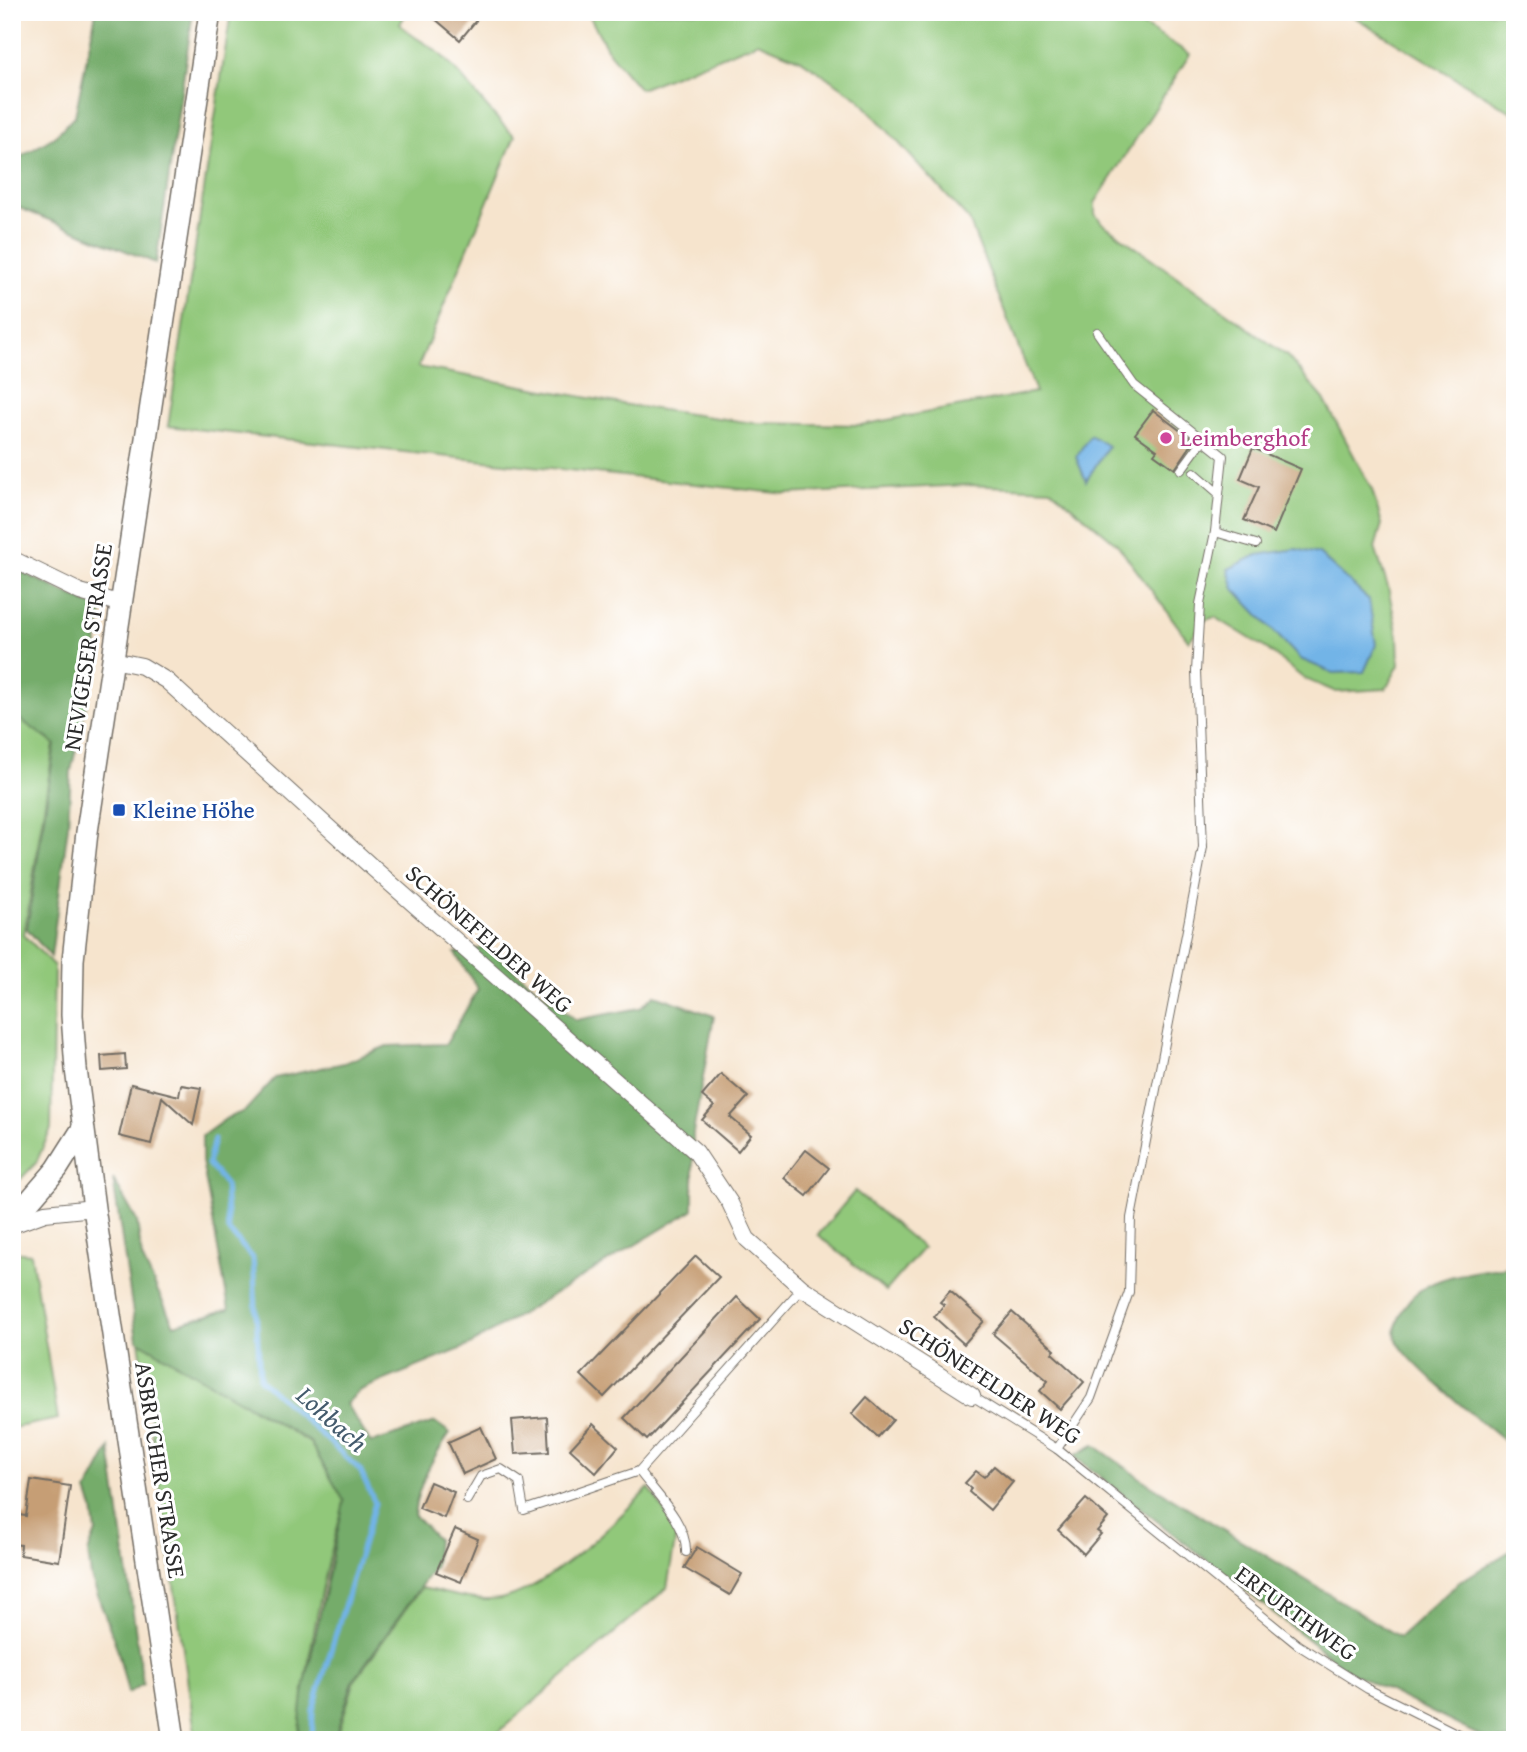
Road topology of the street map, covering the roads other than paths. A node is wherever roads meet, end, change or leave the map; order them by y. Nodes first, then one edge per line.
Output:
1 (209, 12) edge
2 (1097, 332) dead end
3 (1203, 440) junction
4 (1181, 470) dead end
5 (1194, 472) dead end
6 (1217, 492) junction
7 (1215, 532) junction
8 (1256, 544) dead end
9 (12, 559) edge
10 (122, 604) junction
11 (114, 660) junction
12 (83, 1128) junction
13 (94, 1208) junction
14 (12, 1223) edge
15 (802, 1288) junction
16 (972, 1396) joint
17 (1057, 1449) junction
18 (639, 1471) junction
19 (467, 1500) dead end
20 (1146, 1522) joint
21 (686, 1552) dead end
22 (174, 1740) edge
23 (1470, 1740) edge

1 - 10 main road, NEVIGESER STRASSE
2 - 3 lane
3 - 4 lane
3 - 6 lane
5 - 6 lane
6 - 7 lane
7 - 8 lane
7 - 17 lane
9 - 10 street
10 - 11 main road, NEVIGESER STRASSE
11 - 12 main road, NEVIGESER STRASSE
11 - 15 street, SCHÖNEFELDER WEG
12 - 13 main road, NEVIGESER STRASSE
12 - 14 main road
13 - 14 street
13 - 22 main road, ASBRUCHER STRASSE
15 - 16 street, SCHÖNEFELDER WEG
15 - 18 lane
16 - 17 lane, SCHÖNEFELDER WEG
17 - 20 lane, SCHÖNEFELDER WEG
18 - 19 lane
18 - 21 lane
20 - 23 lane, ERFURTHWEG

